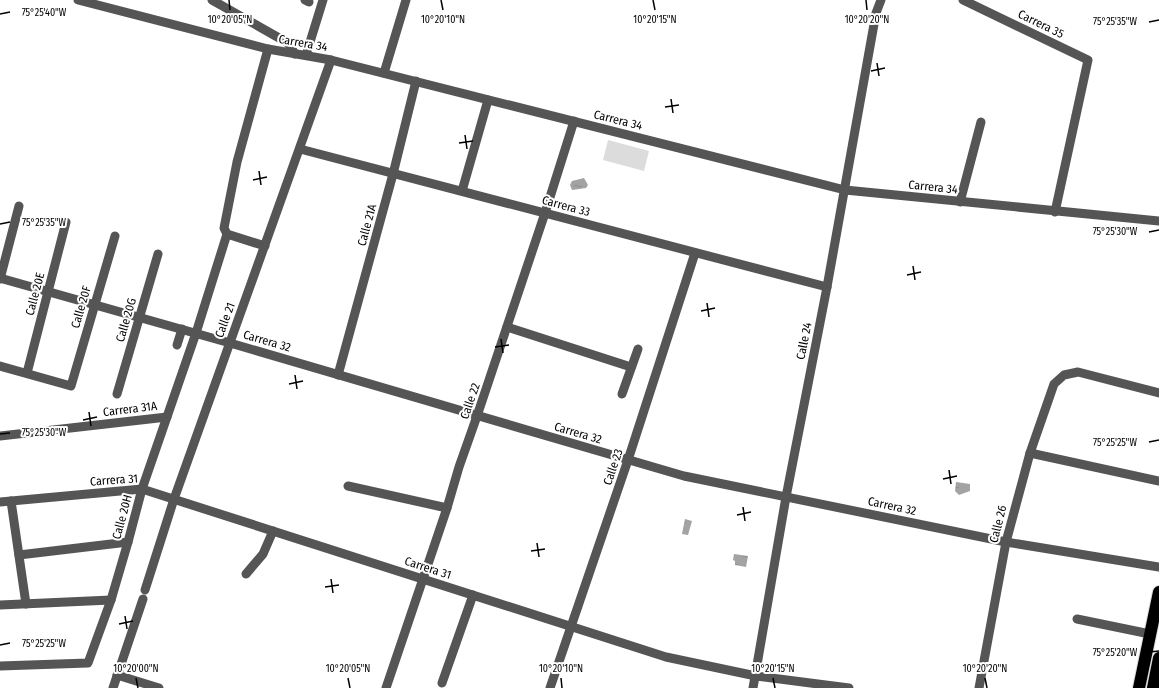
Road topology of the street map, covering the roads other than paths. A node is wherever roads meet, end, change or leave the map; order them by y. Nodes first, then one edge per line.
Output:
1 (78, 0) edge
2 (212, 0) edge
3 (323, 0) edge
4 (406, 0) edge
5 (881, 0) edge
6 (963, 0) edge
7 (108, 3) edge
8 (268, 49) junction
9 (295, 54) junction
10 (306, 56) junction
11 (331, 60) junction
12 (384, 73) junction
13 (416, 81) junction
14 (488, 100) junction
15 (574, 122) junction
16 (981, 122) dead end
17 (300, 149) junction
18 (393, 174) junction
19 (845, 190) junction
20 (462, 191) junction
21 (960, 202) junction
22 (19, 206) dead end
23 (1055, 212) junction
24 (545, 213) junction
25 (1159, 221) edge
26 (66, 222) dead end
27 (227, 234) junction
28 (115, 236) dead end
29 (265, 246) junction
30 (695, 253) junction
31 (158, 254) dead end
32 (0, 278) edge
33 (827, 287) junction
34 (48, 291) junction
35 (95, 304) junction
36 (139, 317) junction
37 (507, 327) junction
38 (182, 329) junction
39 (196, 333) junction
40 (230, 343) junction
41 (177, 345) dead end
42 (638, 349) dead end
43 (0, 366) edge
44 (631, 367) junction
45 (27, 373) junction
46 (338, 375) junction
47 (1159, 393) edge
48 (117, 394) dead end
49 (622, 394) dead end
50 (477, 416) junction
51 (167, 417) junction
52 (0, 436) edge
53 (1030, 453) junction
54 (628, 460) junction
55 (1159, 481) edge
56 (348, 486) dead end
57 (142, 489) junction
58 (786, 497) junction
59 (174, 499) junction
60 (11, 501) junction
61 (0, 502) edge
62 (447, 508) junction
63 (273, 531) junction
64 (128, 542) junction
65 (1006, 542) junction
66 (19, 555) junction
67 (1159, 567) edge
68 (246, 574) dead end
69 (422, 579) junction
70 (1159, 592) edge
71 (473, 595) junction
72 (111, 600) junction
73 (26, 604) junction
74 (0, 605) edge
75 (1077, 619) dead end
76 (570, 626) junction
77 (1150, 634) junction
78 (1159, 658) edge
79 (0, 666) edge
80 (117, 675) junction
81 (756, 676) junction
82 (442, 683) dead end
83 (113, 688) edge
84 (159, 688) edge
85 (386, 688) edge
86 (550, 688) edge
87 (753, 688) edge
88 (850, 688) edge
89 (978, 688) edge
90 (1139, 688) edge
91 (1153, 688) edge

1 - 7 street, Carrera 34
2 - 9 street
3 - 10 street
4 - 12 street
5 - 19 street, Calle 24
6 - 23 street, Carrera 35
7 - 8 street, Carrera 34
8 - 9 street, Carrera 34
8 - 27 street, Calle 20H
9 - 10 street, Carrera 34
10 - 11 street, Carrera 34
11 - 12 street, Carrera 34
11 - 17 street, Calle 21
12 - 13 street, Carrera 34
13 - 14 street, Carrera 34
13 - 18 street, Calle 21A
14 - 15 street, Carrera 34
14 - 20 street
15 - 19 street, Carrera 34
15 - 24 street, Calle 22
16 - 21 street
17 - 18 street, Carrera 33
17 - 29 street, Calle 21
18 - 20 street, Carrera 33
18 - 46 street, Calle 21A
19 - 21 street, Carrera 34
19 - 33 street, Calle 24
20 - 24 street, Carrera 33
21 - 23 street, Carrera 34
22 - 32 street
23 - 25 street, Carrera 34
24 - 30 street, Carrera 33
24 - 37 street, Calle 22
26 - 34 street, Calle 20E
27 - 29 street
27 - 39 street, Calle 20H
28 - 35 street, Calle 20F
29 - 40 street, Calle 21
30 - 33 street, Carrera 33
30 - 54 street, Calle 23
31 - 36 street, Calle 20G
32 - 34 street, Carrera 32
33 - 58 street, Calle 24
34 - 35 street, Carrera 32
34 - 45 street, Calle 20E
35 - 36 street, Carrera 32
35 - 45 street, Calle 20F
36 - 38 street, Carrera 32
36 - 48 street, Calle 20G
37 - 44 street
37 - 50 street, Calle 22
38 - 39 street, Carrera 32
38 - 41 street
39 - 40 street, Carrera 32
39 - 51 street, Calle 20H
40 - 46 street, Carrera 32
40 - 59 street, Calle 21
42 - 44 street
43 - 45 street
44 - 49 street
46 - 50 street, Carrera 32
47 - 53 street, Calle 26
50 - 54 street, Carrera 32
50 - 62 street, Calle 22
51 - 52 street, Carrera 31A
51 - 57 street, Calle 20H
53 - 55 street
53 - 65 street, Calle 26
54 - 58 street, Carrera 32
54 - 76 street, Calle 23
56 - 62 street
57 - 59 street, Carrera 31
57 - 60 street, Carrera 31
57 - 64 street, Calle 20H
58 - 65 street, Carrera 32
58 - 81 street, Calle 24
59 - 63 street, Carrera 31
59 - 80 street, Calle 21
60 - 61 street, Carrera 31
60 - 66 street
62 - 69 street, Calle 22
63 - 68 street
63 - 69 street, Carrera 31
64 - 66 street
64 - 72 street, Calle 20H
65 - 67 street, Carrera 32
65 - 89 street, Calle 26
66 - 73 street
69 - 71 street, Carrera 31
69 - 85 street, Calle 22
70 - 77 highway
71 - 76 street, Carrera 31
71 - 82 street
72 - 73 street
72 - 79 street, Calle 20H
73 - 74 street
75 - 77 street
76 - 81 street, Carrera 31
76 - 86 street, Calle 23
77 - 90 highway
78 - 91 highway
80 - 83 street, Calle 21
80 - 84 street
81 - 87 street, Calle 24
81 - 88 street, Carrera 31

